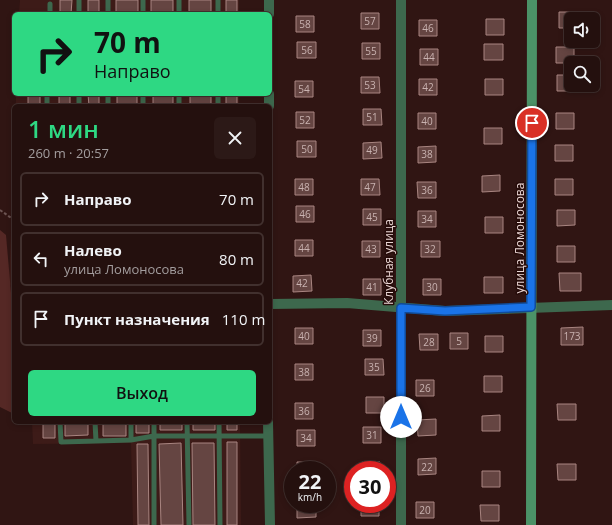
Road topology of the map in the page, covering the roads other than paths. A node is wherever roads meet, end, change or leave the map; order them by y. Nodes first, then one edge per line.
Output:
1 (79, 0) edge
2 (108, 0) edge
3 (143, 0) edge
4 (179, 0) edge
5 (218, 0) edge
6 (269, 0) edge
7 (401, 0) edge
8 (532, 0) edge
9 (50, 4) dead end
10 (50, 12) edge
11 (79, 12) edge
12 (108, 12) edge
13 (143, 12) edge
14 (179, 12) edge
15 (218, 12) edge
16 (269, 12) edge
17 (272, 304) edge
18 (612, 305) edge
19 (531, 307) junction
20 (401, 308) junction
21 (60, 424) edge
22 (95, 424) edge
23 (131, 424) edge
24 (154, 424) edge
25 (187, 424) edge
26 (219, 424) edge
27 (268, 424) edge
28 (154, 436) junction
29 (187, 436) junction
30 (219, 436) junction
31 (268, 436) junction
32 (131, 440) junction
33 (96, 441) junction
34 (154, 525) edge
35 (189, 525) edge
36 (220, 525) edge
37 (270, 525) edge
38 (401, 525) edge
39 (531, 525) edge

1 - 11 lane
2 - 12 lane
3 - 13 lane
4 - 14 lane
5 - 15 lane
6 - 16 street
7 - 20 street, Клубная улица
8 - 19 street, улица Ломоносова
9 - 10 lane
17 - 20 street
18 - 19 street
19 - 20 street
19 - 39 street, улица Ломоносова
20 - 38 street, Клубная улица
21 - 33 lane
22 - 33 lane
23 - 32 lane
24 - 28 lane
25 - 29 lane
26 - 30 lane
27 - 31 street
28 - 29 lane
28 - 32 lane
28 - 34 lane
29 - 30 lane
29 - 35 lane
30 - 31 lane
30 - 36 lane
31 - 37 street
32 - 33 lane

